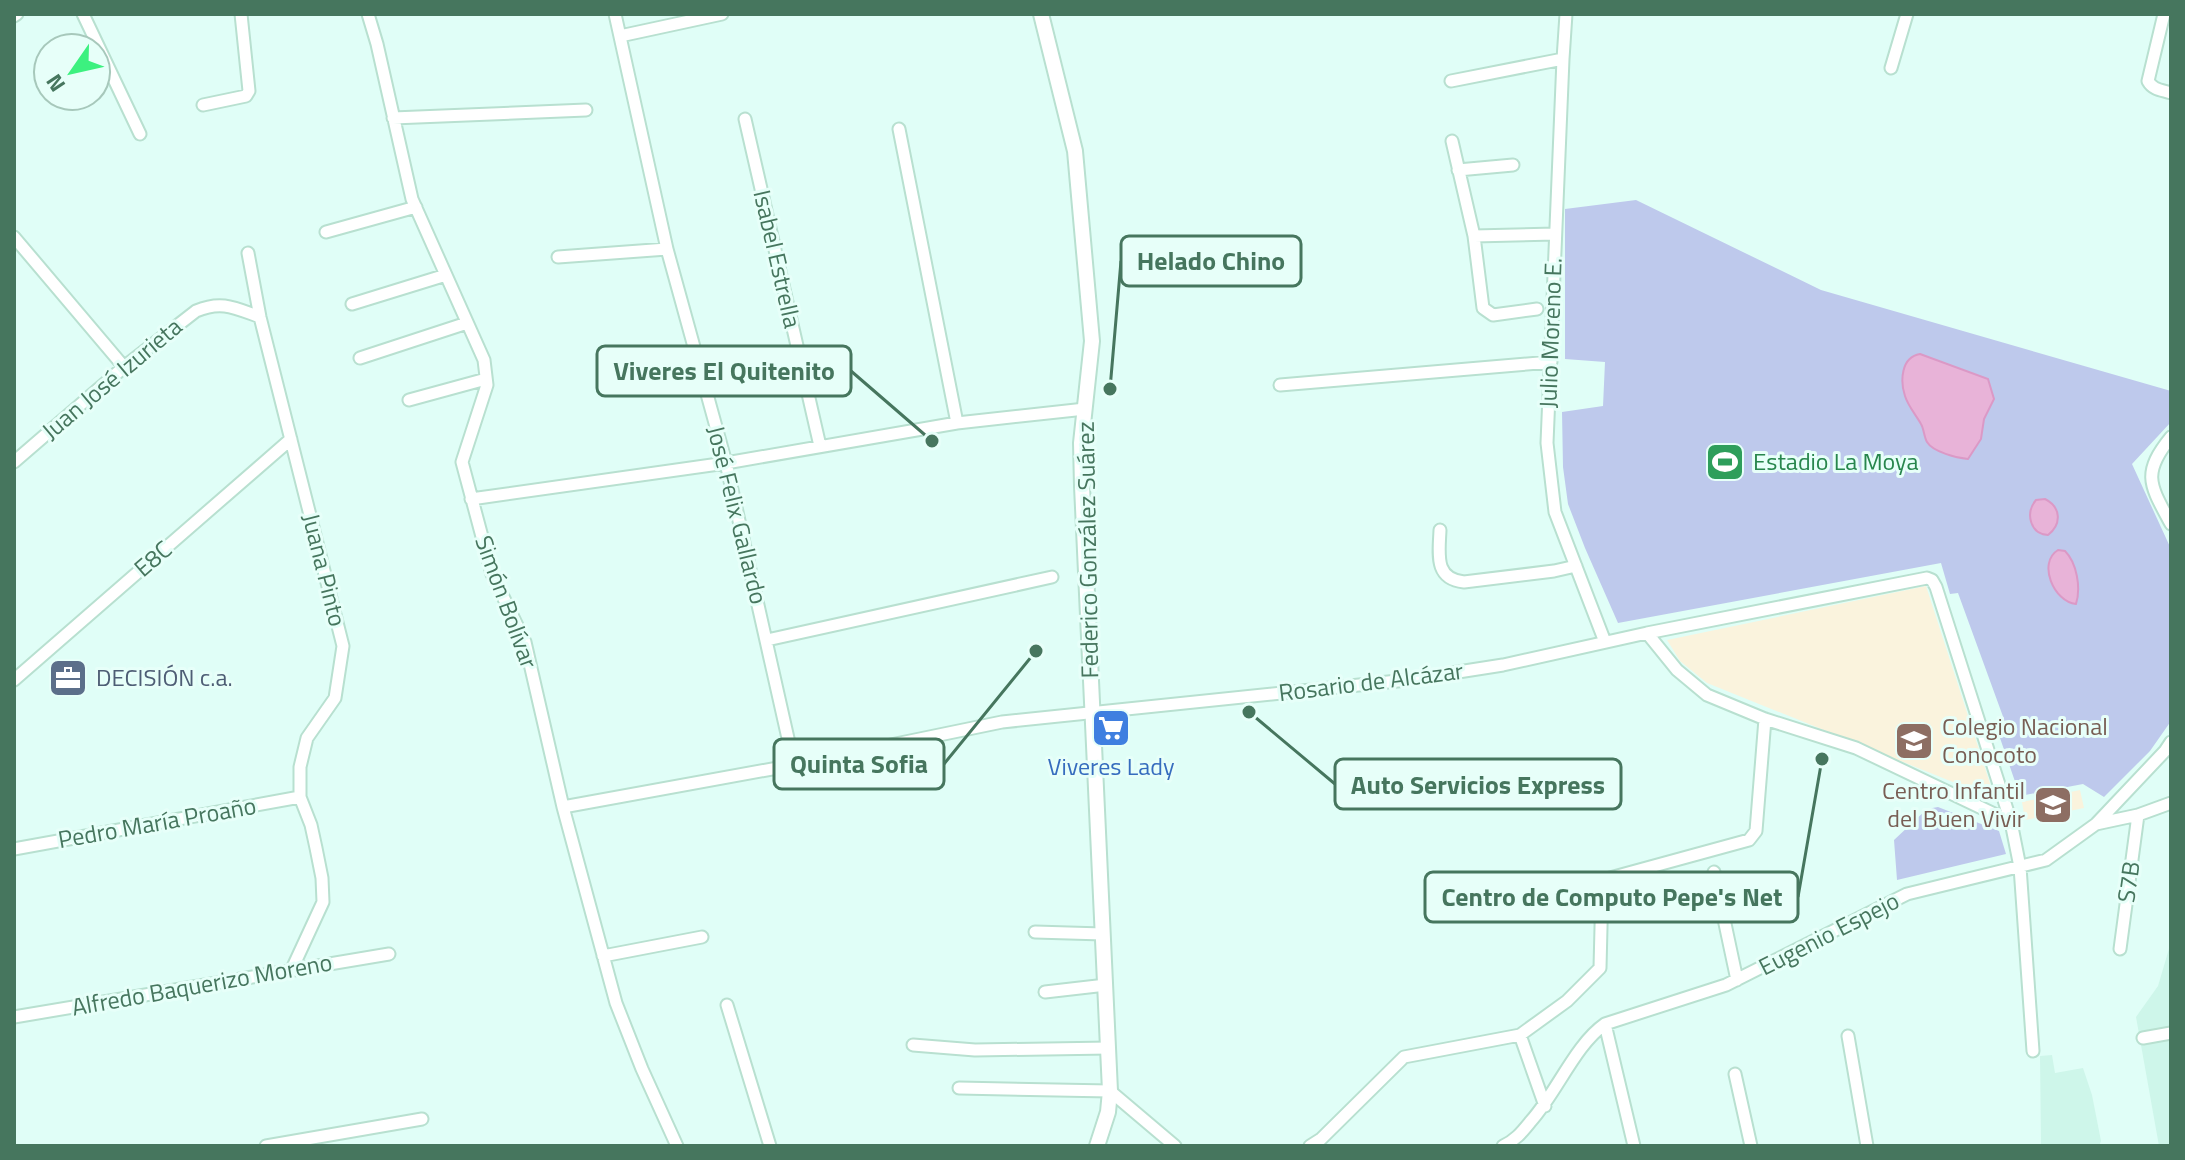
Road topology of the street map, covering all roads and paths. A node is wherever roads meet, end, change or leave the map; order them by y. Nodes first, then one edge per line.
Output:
1 (83, 14) edge
2 (241, 14) edge
3 (368, 14) edge
4 (615, 14) edge
5 (722, 14) edge
6 (1041, 14) edge
7 (1566, 14) edge
8 (1907, 14) edge
9 (2164, 14) edge
10 (620, 36) junction
11 (1563, 59) junction
12 (1891, 68) dead end
13 (1451, 81) dead end
14 (2171, 93) edge
15 (203, 105) dead end
16 (586, 110) dead end
17 (393, 118) junction
18 (745, 119) dead end
19 (899, 129) dead end
20 (140, 134) dead end
21 (1452, 141) dead end
22 (1513, 165) dead end
23 (1458, 170) junction
24 (416, 207) junction
25 (326, 232) dead end
26 (1555, 234) junction
27 (1474, 236) junction
28 (14, 237) edge
29 (667, 249) junction
30 (248, 253) dead end
31 (558, 257) dead end
32 (446, 275) junction
33 (352, 304) dead end
34 (1537, 309) dead end
35 (260, 317) junction
36 (467, 323) junction
37 (360, 358) dead end
38 (1551, 362) junction
39 (124, 367) junction
40 (486, 379) junction
41 (1280, 385) dead end
42 (409, 400) dead end
43 (1085, 409) junction
44 (957, 423) junction
45 (2171, 437) edge
46 (291, 439) junction
47 (820, 446) junction
48 (14, 462) edge
49 (726, 463) junction
50 (471, 499) junction
51 (2171, 524) edge
52 (1440, 530) dead end
53 (1576, 566) junction
54 (1052, 577) dead end
55 (1647, 633) junction
56 (767, 640) junction
57 (1605, 642) junction
58 (14, 680) edge
59 (1093, 713) junction
60 (1765, 719) junction
61 (2171, 742) edge
62 (794, 765) junction
63 (300, 797) junction
64 (2171, 803) edge
65 (563, 807) junction
66 (2138, 815) junction
67 (2011, 822) junction
68 (2096, 824) junction
69 (14, 849) edge
70 (2020, 867) junction
71 (1714, 872) dead end
72 (1035, 932) dead end
73 (1103, 934) junction
74 (702, 937) dead end
75 (2120, 949) dead end
76 (389, 954) dead end
77 (603, 956) junction
78 (292, 969) junction
79 (1737, 980) junction
80 (1106, 985) junction
81 (1045, 992) dead end
82 (727, 1005) dead end
83 (14, 1017) edge
84 (1605, 1024) junction
85 (2171, 1033) edge
86 (1520, 1035) junction
87 (1848, 1036) dead end
88 (2143, 1038) dead end
89 (913, 1045) dead end
90 (1109, 1048) junction
91 (2033, 1051) dead end
92 (1735, 1074) dead end
93 (959, 1088) dead end
94 (1110, 1091) junction
95 (1545, 1106) junction
96 (422, 1119) dead end
97 (266, 1146) edge
98 (677, 1146) edge
99 (770, 1146) edge
100 (1097, 1146) edge
101 (1175, 1146) edge
102 (1310, 1146) edge
103 (1503, 1146) edge
104 (1634, 1146) edge
105 (1751, 1146) edge
106 (1867, 1146) edge

1 - 20 street
2 - 15 street
3 - 17 street, Simón Bolívar
4 - 10 street, José Felix Gallardo
5 - 10 street
6 - 43 street, Federico González Suárez
7 - 11 street, Julio Moreno E.
8 - 12 street
9 - 14 street
10 - 29 street, José Felix Gallardo
11 - 13 street
11 - 26 street, Julio Moreno E.
16 - 17 street
17 - 24 street, Simón Bolívar
18 - 47 street, Isabel Estrella
19 - 44 street
21 - 23 street
22 - 23 street
23 - 27 street
24 - 25 street
24 - 32 street, Simón Bolívar
26 - 27 street
26 - 38 street, Julio Moreno E.
27 - 34 street
28 - 39 street
29 - 31 street
29 - 49 street, José Felix Gallardo
30 - 35 street, Juana Pinto
32 - 33 street
32 - 36 street, Simón Bolívar
35 - 39 street, Juan José Izurieta
35 - 46 street, Juana Pinto
36 - 37 street
36 - 40 street, Simón Bolívar
38 - 41 street
38 - 53 street, Julio Moreno E.
39 - 48 street, Juan José Izurieta
40 - 42 street
40 - 50 street, Simón Bolívar
43 - 44 street
43 - 59 street, Federico González Suárez
44 - 47 street
45 - 51 street
46 - 58 street, E8C
46 - 63 street, Juana Pinto
47 - 49 street
49 - 50 street
49 - 56 street, José Felix Gallardo
50 - 65 street, Simón Bolívar
52 - 53 street
53 - 57 street, Julio Moreno E.
54 - 56 street
55 - 57 street, Rosario de Alcázar
55 - 60 street
55 - 67 street, Rosario de Alcázar
56 - 62 street, José Felix Gallardo
57 - 59 street, Rosario de Alcázar
59 - 62 street, Rosario de Alcázar
59 - 73 street, Federico González Suárez
60 - 67 street
60 - 86 street
61 - 68 street, Eugenio Espejo
62 - 65 street, Rosario de Alcázar
63 - 69 street, Pedro María Proaño
63 - 78 street, Juana Pinto
64 - 66 street
65 - 77 street, Simón Bolívar
66 - 68 street
66 - 75 street, S7B
67 - 70 street
68 - 70 street, Eugenio Espejo
70 - 79 street, Eugenio Espejo
70 - 91 street
71 - 79 street
72 - 73 street
73 - 80 street, Federico González Suárez
74 - 77 street
76 - 78 street, Alfredo Baquerizo Moreno
77 - 98 street, Simón Bolívar
78 - 83 street, Alfredo Baquerizo Moreno
79 - 84 street, Eugenio Espejo
80 - 81 street
80 - 90 street, Federico González Suárez
82 - 99 street
84 - 95 street
84 - 104 street
85 - 88 street
86 - 95 street
86 - 102 street
87 - 106 street
89 - 90 street
90 - 94 street, Federico González Suárez
92 - 105 street
93 - 94 street
94 - 100 street, Federico González Suárez
94 - 101 street
95 - 103 street
96 - 97 street

